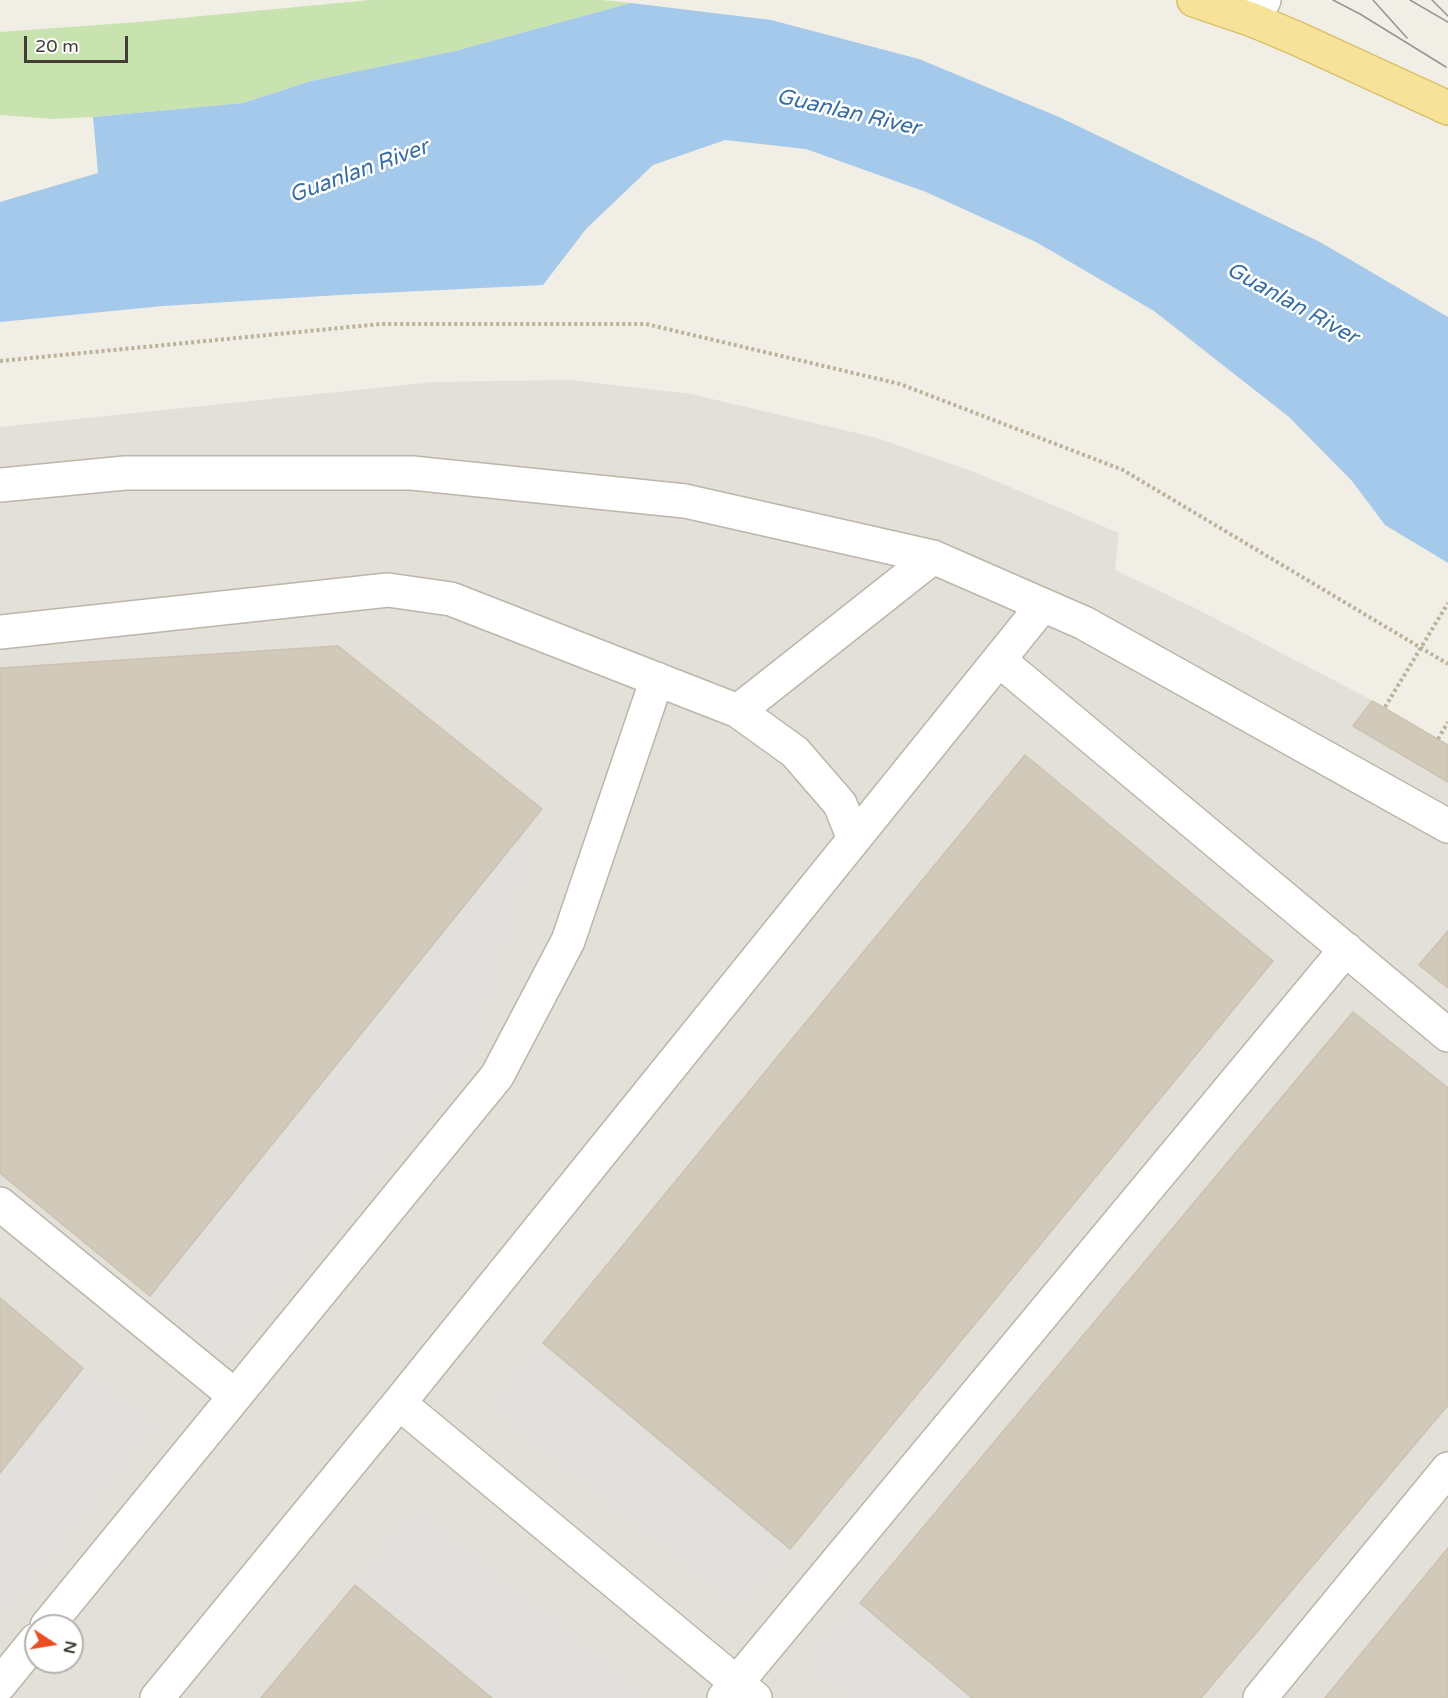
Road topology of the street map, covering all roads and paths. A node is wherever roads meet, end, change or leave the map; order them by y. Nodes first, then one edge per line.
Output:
1 (1194, 0) edge
2 (1258, 10) edge
3 (1448, 108) edge
4 (0, 361) edge
5 (0, 485) edge
6 (933, 557) junction
7 (1448, 603) edge
8 (1043, 605) junction
9 (0, 632) edge
10 (999, 660) junction
11 (1448, 664) edge
12 (657, 679) junction
13 (1385, 707) dead end
14 (738, 711) junction
15 (1448, 722) edge
16 (1438, 739) dead end
17 (1448, 826) edge
18 (854, 839) junction
19 (1346, 949) junction
20 (1448, 1035) edge
21 (0, 1204) edge
22 (235, 1396) junction
23 (399, 1403) junction
24 (1448, 1469) edge
25 (57, 1614) edge
26 (24, 1655) edge
27 (0, 1684) edge
28 (739, 1693) edge
29 (157, 1698) edge
30 (1260, 1698) edge

1 - 2 main road
2 - 3 main road
4 - 11 path
5 - 6 street
6 - 8 street
6 - 14 street
7 - 13 path, bridge
8 - 10 street
8 - 17 street
9 - 12 street
10 - 18 street
10 - 19 street
12 - 14 street
12 - 22 street
14 - 18 street
15 - 16 path
18 - 23 street
19 - 20 street
19 - 28 street
21 - 22 street
22 - 25 street
23 - 28 street
23 - 29 street
24 - 30 street
26 - 27 street

